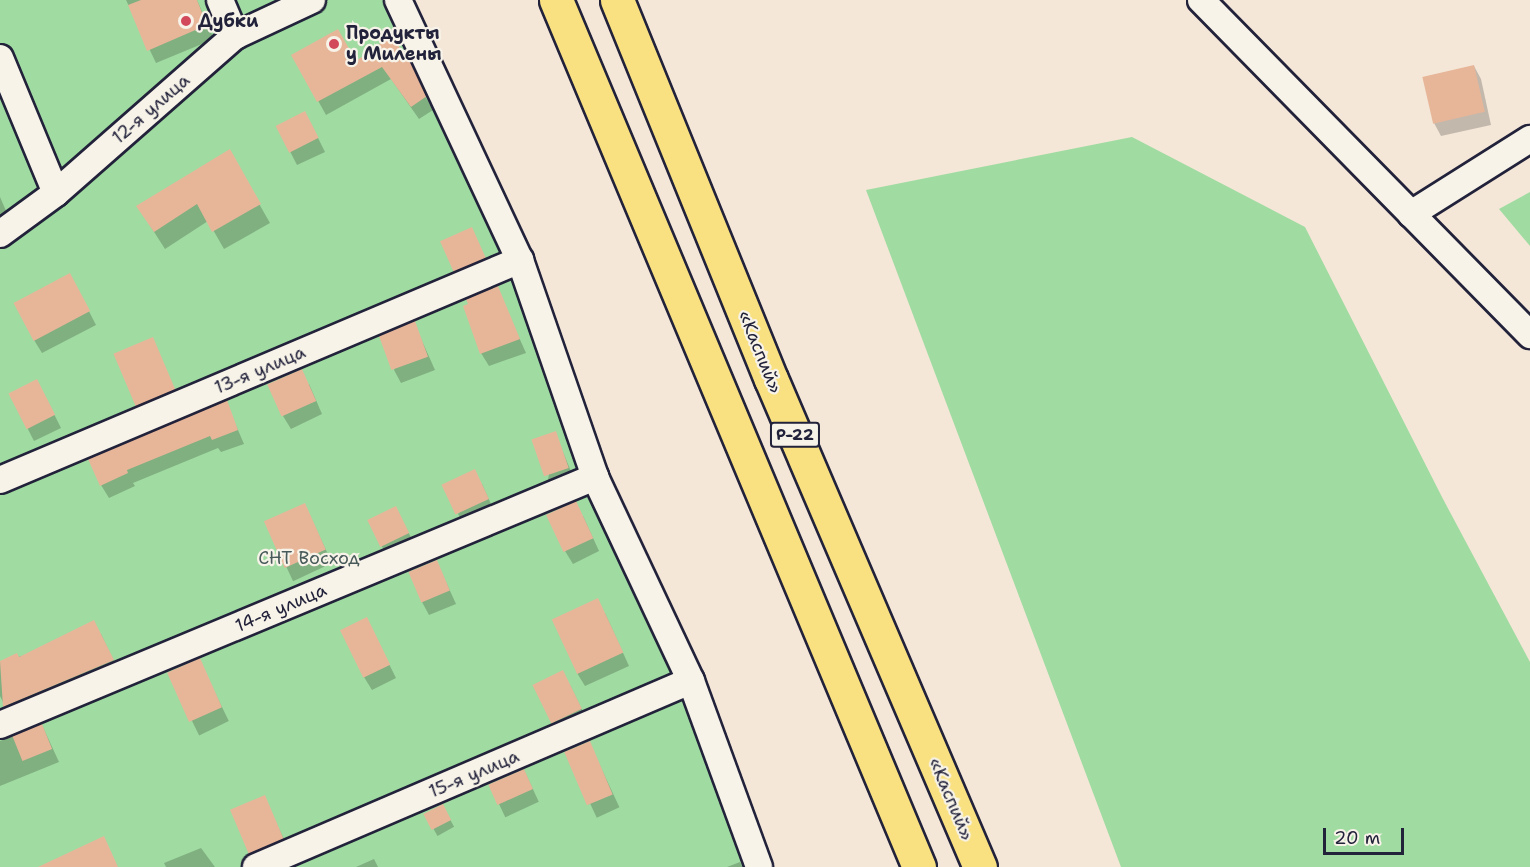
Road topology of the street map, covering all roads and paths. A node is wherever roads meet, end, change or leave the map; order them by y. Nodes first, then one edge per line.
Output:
1 (220, 0) edge
2 (312, 0) edge
3 (398, 0) edge
4 (556, 0) edge
5 (617, 0) edge
6 (1201, 0) edge
7 (235, 36) junction
8 (0, 58) edge
9 (1530, 139) edge
10 (56, 193) junction
11 (1411, 214) junction
12 (0, 234) edge
13 (520, 260) junction
14 (1530, 335) edge
15 (595, 477) junction
16 (0, 480) edge
17 (691, 681) junction
18 (0, 726) edge
19 (256, 867) edge
20 (759, 867) edge
21 (919, 867) edge
22 (980, 867) edge

1 - 7 street
2 - 7 street, 12-я улица
3 - 13 street
4 - 21 highway, Р-22
5 - 22 highway, «Каспий» / Р-22
6 - 11 street
7 - 10 street, 12-я улица
8 - 10 street
9 - 11 street
10 - 12 street, 12-я улица
11 - 14 street
13 - 15 street
13 - 16 street, 13-я улица
15 - 17 street
15 - 18 street, 14-я улица
17 - 19 street, 15-я улица
17 - 20 street

